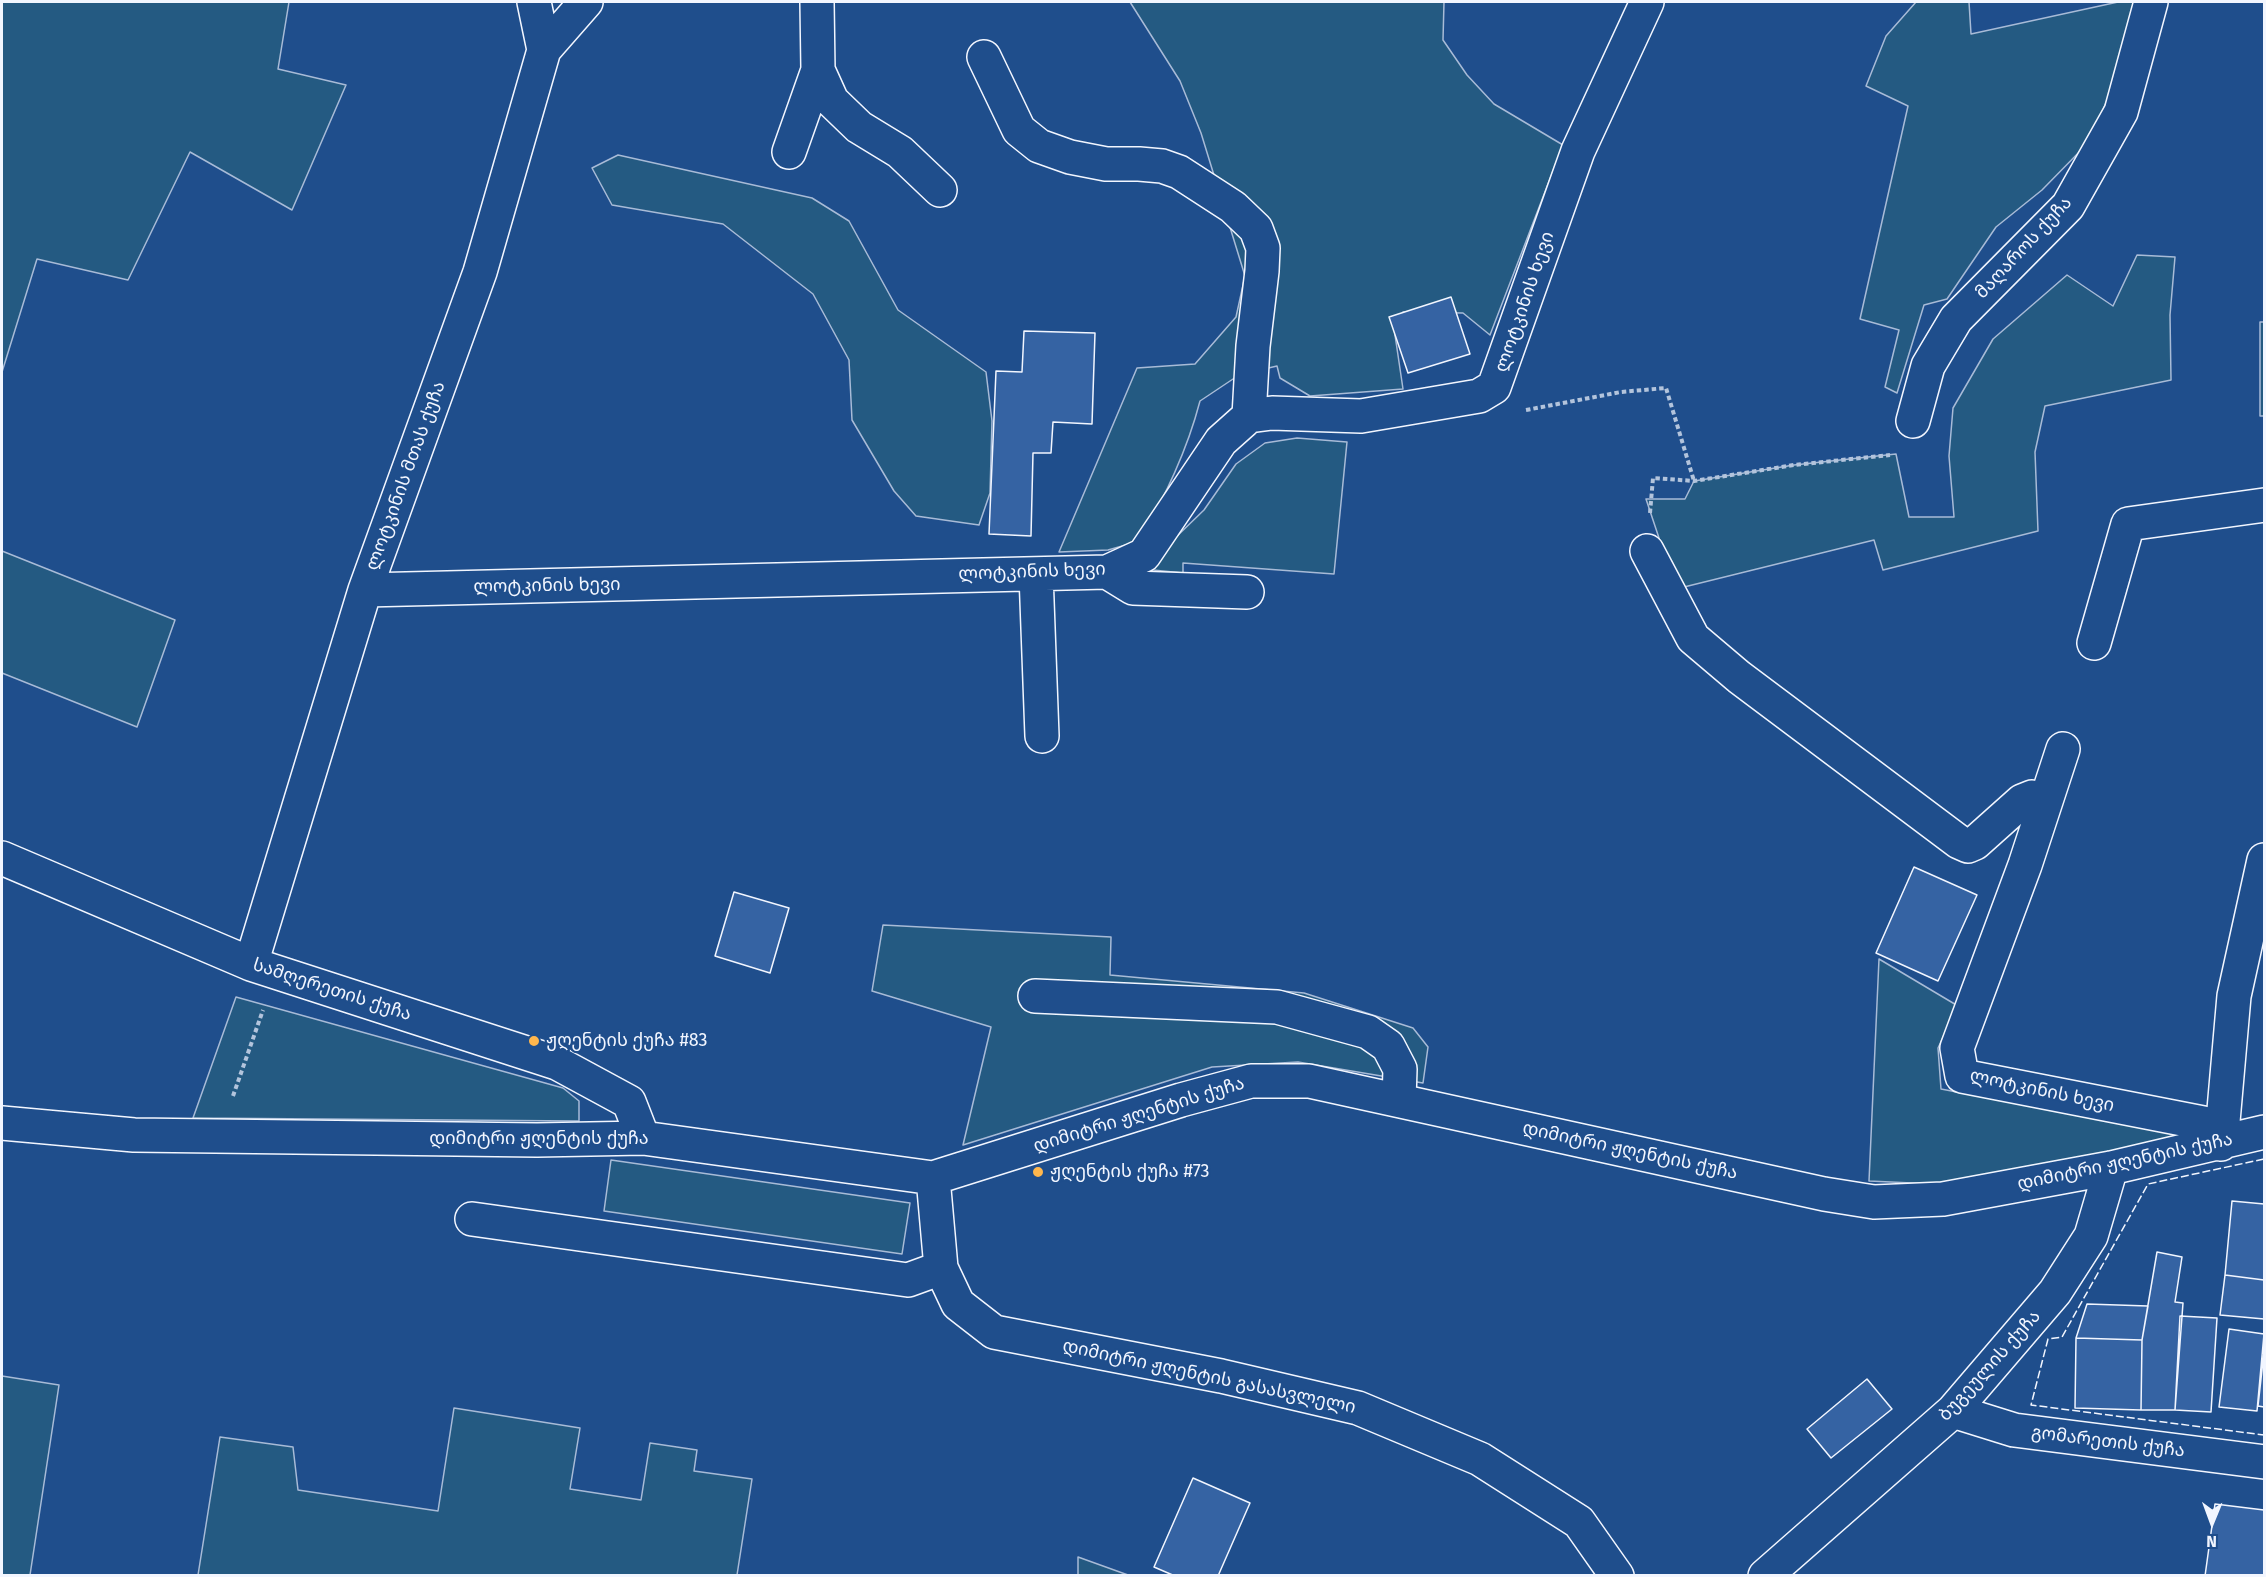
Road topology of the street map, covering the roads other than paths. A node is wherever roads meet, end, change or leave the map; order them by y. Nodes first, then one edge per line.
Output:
1 (534, 2) edge
2 (586, 2) edge
3 (817, 2) edge
4 (1647, 2) edge
5 (2151, 2) edge
6 (544, 50) junction
7 (984, 57) dead end
8 (818, 70) junction
9 (789, 152) dead end
10 (940, 190) dead end
11 (1249, 416) junction
12 (1913, 422) road end
13 (2265, 505) edge
14 (1647, 551) road end
15 (1107, 572) junction
16 (1036, 574) junction
17 (365, 590) junction
18 (1247, 592) dead end
19 (2094, 643) dead end
20 (1042, 736) dead end
21 (2063, 749) dead end
22 (2046, 801) junction
23 (2, 858) edge
24 (2265, 860) edge
25 (263, 968) junction
26 (1035, 996) dead end
27 (1399, 1100) junction
28 (2, 1123) edge
29 (2265, 1132) edge
30 (643, 1138) junction
31 (2221, 1144) junction
32 (2111, 1168) junction
33 (933, 1178) junction
34 (472, 1219) dead end
35 (940, 1268) junction
36 (1953, 1411) junction
37 (2265, 1462) edge
38 (1617, 1575) edge
39 (1765, 1575) edge

1 - 6 street
2 - 6 street, ლოტკინის მთას ქუჩა
3 - 8 street
4 - 11 street, ლოტკინის ხევი
5 - 12 street, მაღაროს ქუჩა
6 - 17 street, ლოტკინის მთას ქუჩა
7 - 11 street
8 - 9 street
8 - 10 street
11 - 15 street, ლოტკინის ხევი
13 - 19 street
14 - 22 street
15 - 16 street, ლოტკინის ხევი
15 - 18 street
16 - 17 street, ლოტკინის ხევი
16 - 20 street
17 - 25 street, ლოტკინის მთას ქუჩა
21 - 22 street, ლოტკინის ხევი
22 - 31 street, ლოტკინის ხევი
23 - 25 street, სამღერეთის ქუჩა
24 - 31 street
25 - 30 street, სამღერეთის ქუჩა
26 - 27 street
27 - 32 street, დიმიტრი ჟღენტის ქუჩა
27 - 33 street, დიმიტრი ჟღენტის ქუჩა
28 - 30 street, დიმიტრი ჟღენტის ქუჩა
29 - 31 street, დიმიტრი ჟღენტის ქუჩა
30 - 33 street, დიმიტრი ჟღენტის ქუჩა
31 - 32 street, დიმიტრი ჟღენტის ქუჩა
32 - 36 street, ბუგეულის ქუჩა
33 - 35 street, დიმიტრი ჟღენტის გასასვლელი
34 - 35 street
35 - 38 street, დიმიტრი ჟღენტის გასასვლელი
36 - 37 street, გომარეთის ქუჩა
36 - 39 street, ბუგეულის ქუჩა

